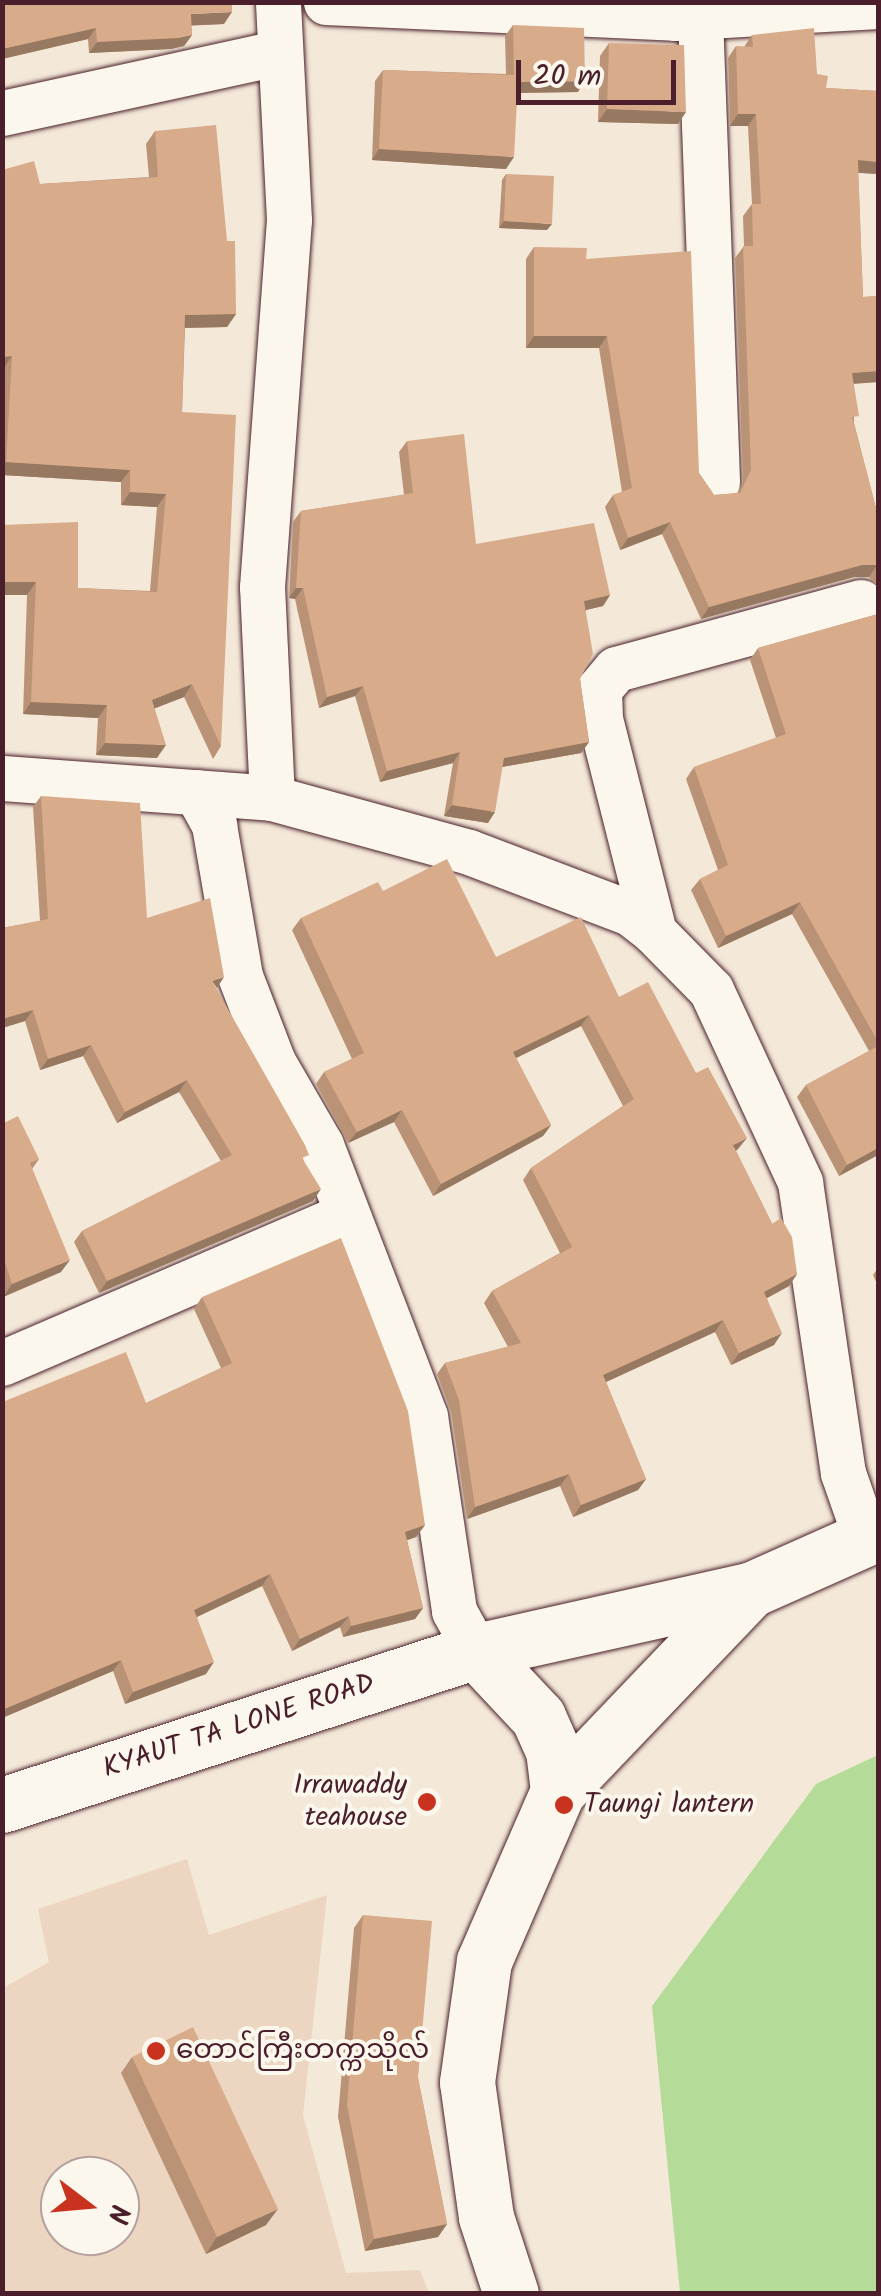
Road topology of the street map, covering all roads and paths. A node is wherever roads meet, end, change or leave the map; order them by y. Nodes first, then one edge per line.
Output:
1 (278, 2) edge
2 (326, 2) edge
3 (878, 6) edge
4 (682, 12) edge
5 (278, 53) junction
6 (2, 113) edge
7 (717, 483) dead end
8 (861, 602) dead end
9 (2, 778) edge
10 (196, 792) junction
11 (272, 798) junction
12 (654, 932) junction
13 (346, 1215) junction
14 (2, 1362) edge
15 (872, 1536) edge
16 (750, 1590) junction
17 (476, 1650) junction
18 (558, 1791) junction
19 (2, 1804) edge
20 (512, 2294) edge

1 - 5 street
2 - 4 street
3 - 4 street
4 - 7 street
5 - 6 street
5 - 11 street
8 - 12 street
9 - 10 street
10 - 11 street
10 - 13 street
11 - 12 street
12 - 15 street
13 - 14 street
13 - 17 street
15 - 16 street
16 - 17 street, KYAUT TA LONE ROAD
16 - 18 street
17 - 18 street
17 - 19 street, KYAUT TA LONE ROAD
18 - 20 street

